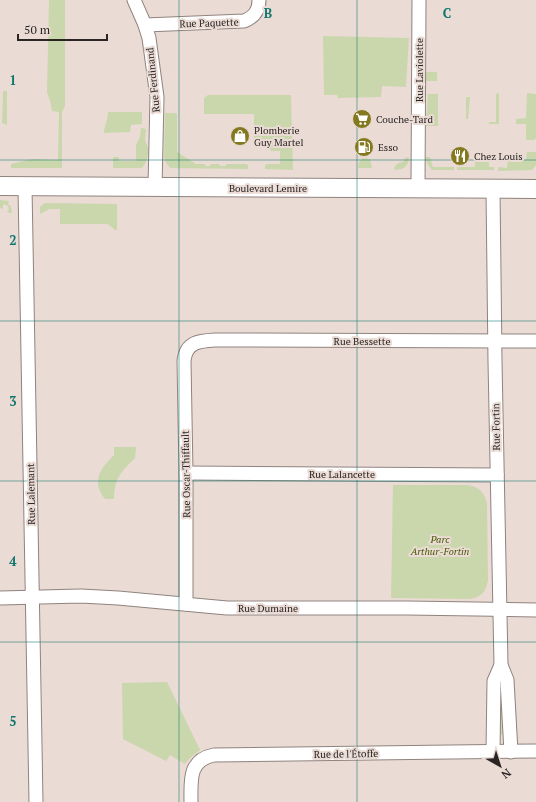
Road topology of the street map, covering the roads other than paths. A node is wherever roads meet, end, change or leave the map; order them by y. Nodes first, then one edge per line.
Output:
1 (134, 0) edge
2 (259, 0) edge
3 (419, 0) edge
4 (145, 25) junction
5 (0, 186) edge
6 (25, 186) junction
7 (155, 187) junction
8 (418, 188) junction
9 (493, 189) junction
10 (536, 189) edge
11 (495, 341) junction
12 (536, 341) edge
13 (189, 346) joint
14 (186, 473) junction
15 (497, 474) junction
16 (33, 597) junction
17 (0, 598) edge
18 (186, 604) junction
19 (500, 610) junction
20 (536, 610) edge
21 (501, 664) junction
22 (536, 751) edge
23 (493, 752) junction
24 (511, 752) junction
25 (36, 802) edge
26 (191, 802) edge

1 - 4 street, Rue Ferdinand
2 - 4 street, Rue Paquette
3 - 8 street, Rue Laviolette
4 - 7 street, Rue Ferdinand
5 - 6 main road, Boulevard Lemire
6 - 7 main road, Boulevard Lemire
6 - 16 street, Rue Lalemant
7 - 8 main road, Boulevard Lemire
8 - 9 main road, Boulevard Lemire
9 - 10 main road, Boulevard Lemire
9 - 11 street, Rue Fortin
11 - 12 street, Rue Bessette
11 - 13 street, Rue Bessette
11 - 15 street, Rue Fortin
13 - 14 street, Rue Oscar-Thiffault
14 - 15 street, Rue Lalancette
14 - 18 street, Rue Oscar-Thiffault
15 - 19 street, Rue Fortin
16 - 17 street, Rue Dumaine
16 - 18 street, Rue Dumaine
16 - 25 street, Rue Lalemant
18 - 19 street, Rue Dumaine
19 - 20 street, Rue Dumaine
19 - 21 street, Rue Fortin
21 - 23 street, Rue Fortin
21 - 24 street, Rue Fortin
22 - 24 street, Rue de l'Étoffe
23 - 24 street, Rue de l'Étoffe
23 - 26 street, Rue de l'Étoffe

